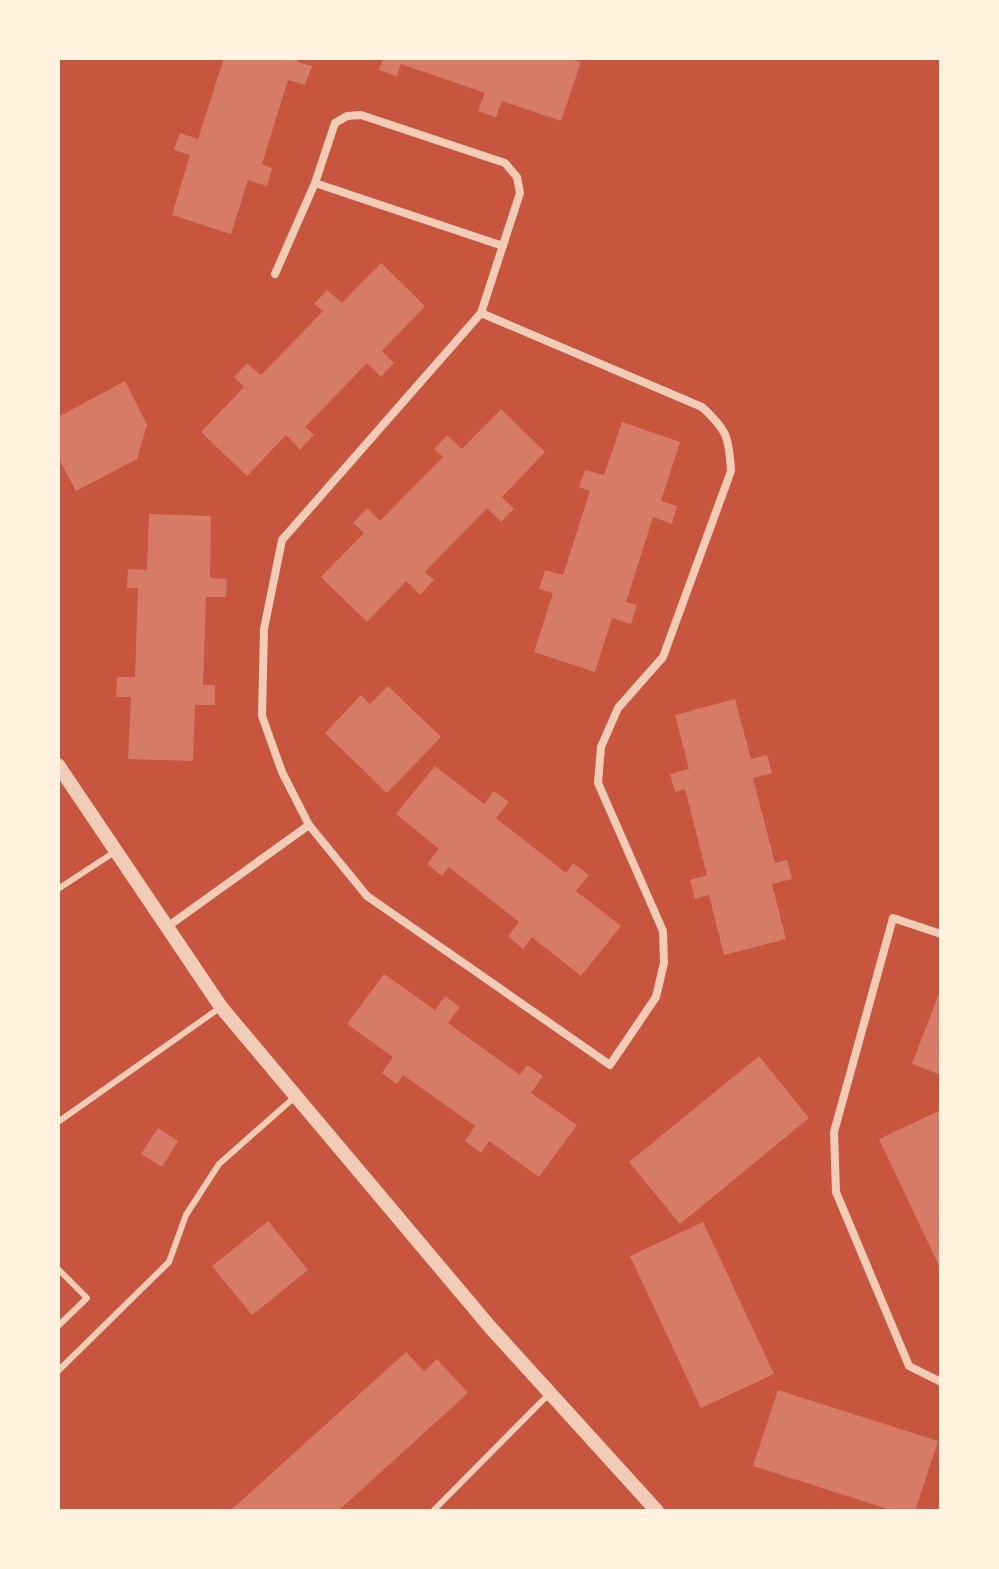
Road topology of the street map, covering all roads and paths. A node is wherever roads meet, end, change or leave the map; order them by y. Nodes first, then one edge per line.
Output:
1 (315, 183) junction
2 (503, 246) junction
3 (275, 274) dead end
4 (481, 313) junction
5 (58, 765) edge
6 (309, 825) junction
7 (116, 851) junction
8 (58, 889) edge
9 (167, 927) junction
10 (941, 934) edge
11 (221, 1007) junction
12 (296, 1096) junction
13 (58, 1122) edge
14 (58, 1269) edge
15 (58, 1326) edge
16 (58, 1371) edge
17 (941, 1382) edge
18 (550, 1393) junction
19 (433, 1511) edge
20 (657, 1511) edge

1 - 2 street
1 - 2 street
1 - 3 street
2 - 4 street
4 - 6 street
4 - 6 street
5 - 7 street
6 - 9 street
7 - 8 lane
7 - 9 street
9 - 11 street
10 - 17 street
11 - 12 street
11 - 13 lane
12 - 16 lane
12 - 18 street
14 - 15 lane
18 - 19 lane
18 - 20 street

